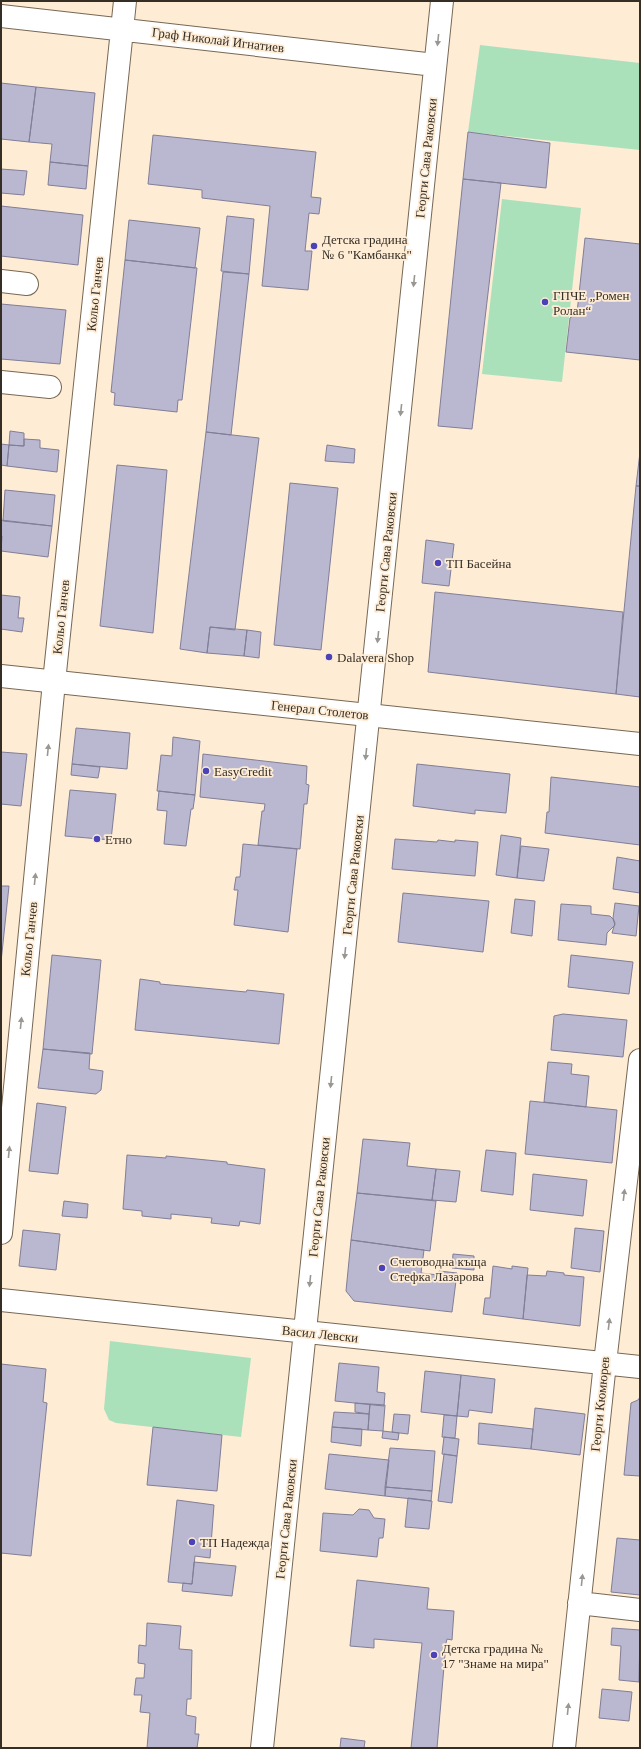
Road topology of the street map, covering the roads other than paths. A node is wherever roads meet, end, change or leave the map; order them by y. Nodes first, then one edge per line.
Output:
1 (125, 1) edge
2 (442, 1) edge
3 (1, 16) edge
4 (122, 30) junction
5 (435, 65) junction
6 (1, 281) edge
7 (28, 284) dead end
8 (1, 382) edge
9 (50, 387) dead end
10 (1, 676) edge
11 (54, 682) junction
12 (370, 715) junction
13 (640, 744) edge
14 (640, 1060) edge
15 (1, 1233) edge
16 (1, 1300) edge
17 (305, 1332) junction
18 (605, 1363) junction
19 (640, 1367) edge
20 (579, 1603) junction
21 (640, 1610) edge
22 (262, 1748) edge
23 (564, 1748) edge

1 - 4 street, Кольо Ганчев
2 -> 5 street, Георги Сава Раковски
3 - 4 street, Граф Николай Игнатиев
4 - 5 street, Граф Николай Игнатиев
4 - 11 street, Кольо Ганчев
5 -> 12 street, Георги Сава Раковски
6 - 7 street
8 - 9 street
10 - 11 street, Генерал Столетов
11 - 12 street, Генерал Столетов
15 -> 11 street, Кольо Ганчев
12 - 13 street, Генерал Столетов
12 -> 17 street, Георги Сава Раковски
18 -> 14 street, Георги Кюмюрев
16 - 17 street, Васил Левски
17 - 18 street, Васил Левски
17 - 22 street, Георги Сава Раковски
18 - 19 street, Васил Левски
20 -> 18 street, Георги Кюмюрев
20 - 21 street
23 -> 20 street, Георги Кюмюрев

